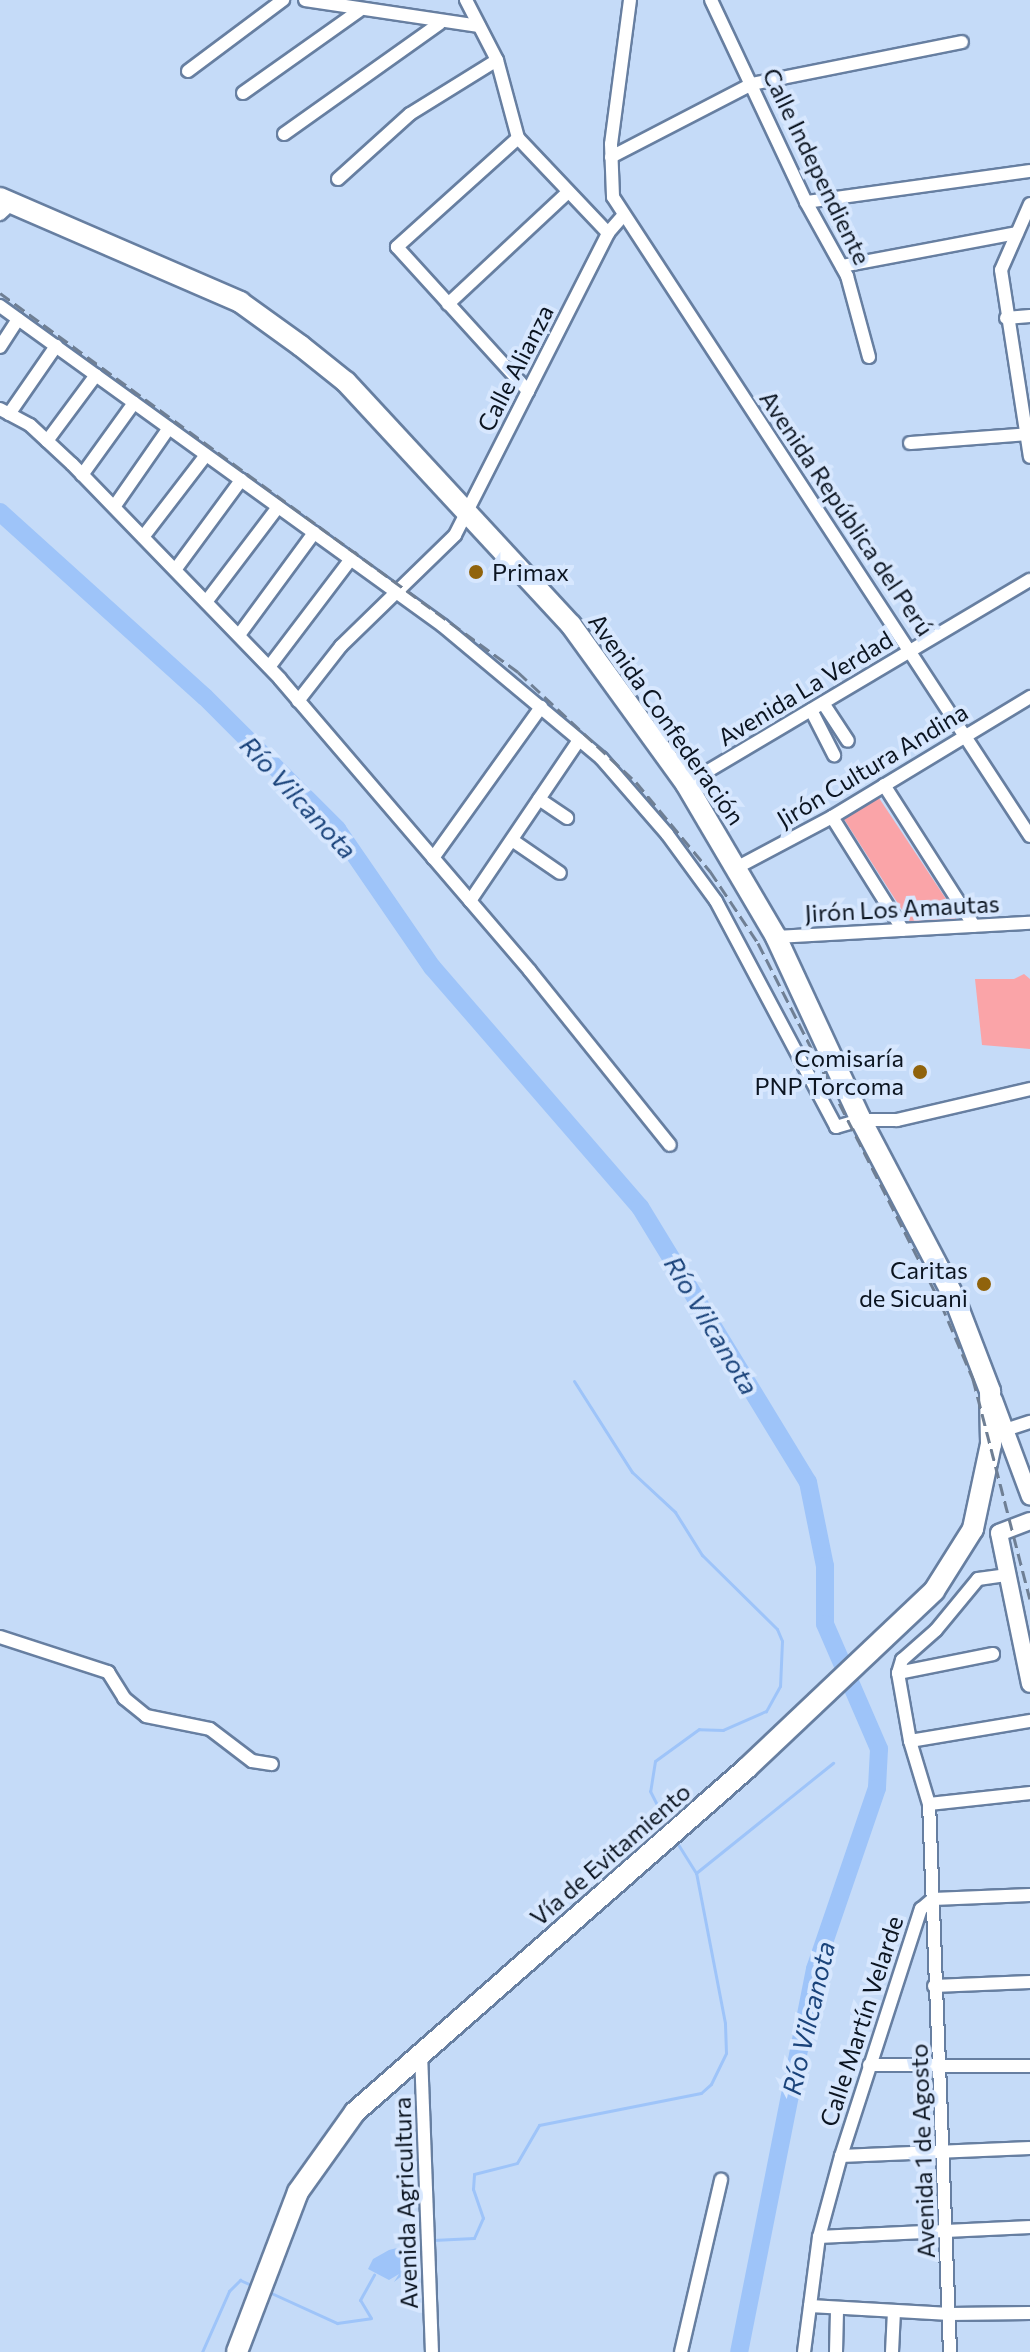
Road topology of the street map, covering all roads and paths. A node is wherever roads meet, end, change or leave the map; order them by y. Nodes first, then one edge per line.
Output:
1 (283, 0) edge
2 (305, 0) edge
3 (466, 0) edge
4 (630, 0) edge
5 (711, 0) edge
6 (359, 11) junction
7 (440, 23) junction
8 (479, 26) junction
9 (962, 42) dead end
10 (497, 60) junction
11 (188, 71) dead end
12 (752, 84) junction
13 (243, 93) dead end
14 (284, 134) dead end
15 (518, 138) junction
16 (611, 157) junction
17 (1030, 171) edge
18 (338, 179) dead end
19 (566, 194) junction
20 (806, 202) junction
21 (1030, 204) edge
22 (4, 205) edge
23 (623, 216) junction
24 (608, 233) junction
25 (1017, 233) junction
26 (842, 266) junction
27 (448, 304) junction
28 (0, 306) edge
29 (1030, 316) edge
30 (1006, 318) junction
31 (18, 319) junction
32 (56, 346) junction
33 (0, 347) edge
34 (869, 357) dead end
35 (96, 375) junction
36 (528, 391) junction
37 (134, 403) junction
38 (4, 412) edge
39 (169, 428) junction
40 (1029, 434) edge
41 (47, 441) junction
42 (910, 443) dead end
43 (206, 455) junction
44 (1030, 457) edge
45 (82, 475) junction
46 (241, 480) junction
47 (114, 507) junction
48 (278, 507) junction
49 (467, 513) junction
50 (314, 533) junction
51 (143, 537) junction
52 (351, 559) junction
53 (175, 570) junction
54 (1030, 580) edge
55 (394, 592) junction
56 (206, 602) junction
57 (239, 635) junction
58 (912, 650) junction
59 (269, 667) junction
60 (1030, 697) edge
61 (298, 701) junction
62 (823, 703) junction
63 (541, 707) junction
64 (811, 710) junction
65 (964, 736) junction
66 (579, 740) junction
67 (848, 741) dead end
68 (834, 755) dead end
69 (686, 784) junction
70 (884, 785) junction
71 (539, 799) junction
72 (832, 817) junction
73 (567, 818) dead end
74 (1030, 836) edge
75 (512, 840) junction
76 (433, 858) junction
77 (736, 868) junction
78 (560, 873) dead end
79 (470, 901) junction
80 (1030, 923) edge
81 (974, 926) junction
82 (903, 930) junction
83 (776, 937) junction
84 (1030, 1089) edge
85 (861, 1120) junction
86 (670, 1145) dead end
87 (990, 1391) joint
88 (1030, 1422) edge
89 (998, 1433) junction
90 (1030, 1497) edge
91 (1030, 1521) edge
92 (973, 1529) junction
93 (999, 1533) junction
94 (1008, 1575) junction
95 (0, 1637) edge
96 (993, 1654) dead end
97 (898, 1673) junction
98 (1030, 1684) edge
99 (1030, 1721) edge
100 (910, 1741) junction
101 (272, 1764) dead end
102 (1030, 1793) edge
103 (929, 1804) junction
104 (1030, 1895) edge
105 (933, 1899) junction
106 (1030, 1982) edge
107 (934, 1986) junction
108 (421, 2053) junction
109 (869, 2065) junction
110 (942, 2065) junction
111 (1030, 2066) edge
112 (1030, 2148) edge
113 (945, 2153) junction
114 (841, 2156) junction
115 (721, 2180) dead end
116 (1030, 2227) edge
117 (947, 2229) junction
118 (819, 2237) junction
119 (810, 2306) junction
120 (837, 2310) junction
121 (894, 2311) junction
122 (1030, 2313) edge
123 (950, 2314) junction
124 (237, 2352) edge
125 (432, 2352) edge
126 (681, 2352) edge
127 (804, 2352) edge
128 (836, 2352) edge
129 (892, 2352) edge
130 (950, 2352) edge

1 - 11 street
2 - 6 street
3 - 8 street
4 - 16 street
5 - 12 street, Calle Independiente
6 - 7 street
6 - 13 street
7 - 8 street
7 - 14 street
8 - 10 street
9 - 12 street
10 - 15 street
10 - 18 street
12 - 16 street
12 - 20 street, Calle Independiente
15 - 19 street
15 - 27 street
16 - 23 street
17 - 20 street
19 - 24 street
19 - 27 street
20 - 26 street, Calle Independiente
21 - 25 street
22 - 49 highway, Avenida Confederación
23 - 24 street, Calle Alianza
23 - 58 street, Avenida República del Perú
24 - 36 street, Calle Alianza
25 - 26 street
25 - 30 street
26 - 34 street, Calle Independiente
27 - 36 street
28 - 31 street
29 - 30 street
30 - 40 street
31 - 32 street
31 - 33 street
32 - 35 street
32 - 38 street
35 - 37 street
35 - 41 street
36 - 49 street, Calle Alianza
37 - 39 street
37 - 45 street
38 - 41 street
39 - 43 street
39 - 47 street
40 - 42 street
40 - 44 street
41 - 45 street
43 - 46 street
43 - 51 street
45 - 47 street
46 - 48 street
46 - 53 street
47 - 51 street
48 - 50 street
48 - 56 street
49 - 55 street, Calle Alianza
49 - 69 highway, Avenida Confederación
50 - 52 street
50 - 57 street
51 - 53 street
52 - 55 street
52 - 59 street
53 - 56 street
54 - 58 street, Avenida La Verdad
55 - 61 street, Calle Alianza
55 - 63 street
56 - 57 street
57 - 59 street
58 - 62 street, Avenida La Verdad
58 - 65 street, Avenida República del Perú
59 - 61 street
60 - 65 street, Jirón Cultura Andina
61 - 76 street
62 - 64 street, Avenida La Verdad
62 - 67 street
63 - 66 street
63 - 76 street
64 - 68 street
64 - 69 street, Avenida La Verdad
65 - 70 street, Jirón Cultura Andina
65 - 74 street, Avenida República del Perú
66 - 71 street
66 - 85 street
69 - 77 highway, Avenida Confederación
70 - 72 street, Jirón Cultura Andina
70 - 81 street
71 - 73 street
71 - 75 street
72 - 77 street, Jirón Cultura Andina
72 - 82 street
75 - 78 street
75 - 79 street
76 - 79 street
77 - 83 highway, Avenida Confederación
79 - 86 street
80 - 81 street, Jirón Los Amautas
81 - 82 street, Jirón Los Amautas
82 - 83 street, Jirón Los Amautas
83 - 85 highway, Avenida Confederación
84 - 85 street
85 - 87 highway, Avenida Confederación
87 - 89 highway, Vía de Evitamiento
88 - 89 street
89 - 90 street
89 - 92 highway, Vía de Evitamiento
91 - 93 street
92 - 93 street
92 - 108 highway, Vía de Evitamiento
93 - 94 street
94 - 97 street
94 - 98 street
95 - 101 street
96 - 97 street
97 - 100 street, Calle Martín Velarde
99 - 100 street
100 - 103 street, Calle Martín Velarde
102 - 103 street
103 - 105 street, Calle Martín Velarde
104 - 105 street
105 - 107 street, Avenida 1 de Agosto
105 - 109 street, Calle Martín Velarde
106 - 107 street
107 - 110 street, Avenida 1 de Agosto
108 - 124 highway, Vía de Evitamiento
108 - 125 street, Avenida Agricultura
109 - 110 street
109 - 114 street, Calle Martín Velarde
110 - 111 street
110 - 113 street, Avenida 1 de Agosto
112 - 113 street
113 - 114 street
113 - 117 street, Avenida 1 de Agosto
114 - 118 street, Calle Martín Velarde
115 - 126 street
116 - 117 street
117 - 118 street
117 - 123 street, Avenida 1 de Agosto
118 - 119 street, Calle Martín Velarde
119 - 120 street
119 - 127 street, Calle Martín Velarde
120 - 121 street
120 - 128 street
121 - 123 street
121 - 129 street
122 - 123 street
123 - 130 street, Avenida 1 de Agosto

